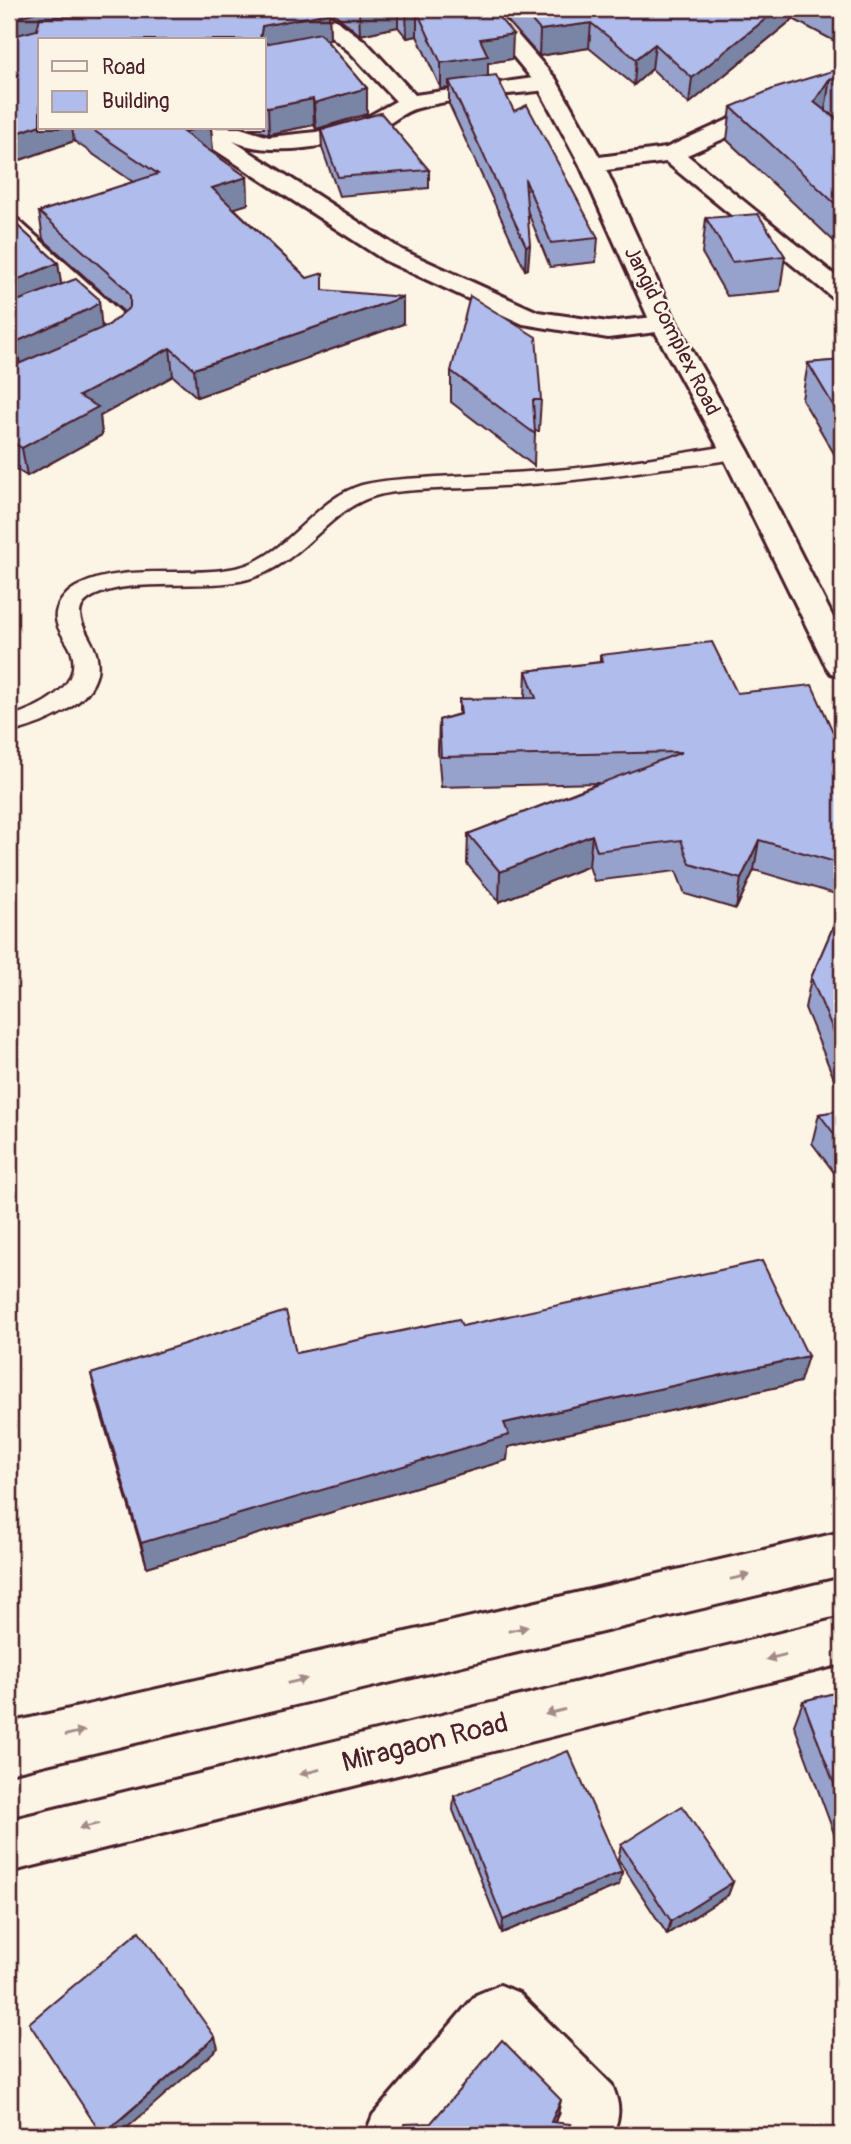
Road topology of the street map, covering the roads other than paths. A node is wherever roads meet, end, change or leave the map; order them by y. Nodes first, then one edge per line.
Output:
1 (484, 9) edge
2 (304, 13) edge
3 (353, 43) junction
4 (327, 48) edge
5 (842, 80) edge
6 (547, 83) junction
7 (410, 102) junction
8 (200, 130) edge
9 (227, 130) edge
10 (671, 153) junction
11 (592, 164) junction
12 (9, 225) edge
13 (84, 293) junction
14 (842, 293) edge
15 (59, 303) edge
16 (664, 324) junction
17 (9, 387) edge
18 (735, 452) junction
19 (842, 666) edge
20 (9, 725) edge
21 (842, 1553) edge
22 (842, 1641) edge
23 (9, 1748) edge
24 (9, 1846) edge
25 (393, 2135) edge
26 (579, 2135) edge

1 - 6 street, Jangid Complex Road
2 - 3 street
3 - 4 street
3 - 7 street
5 - 10 street
6 - 7 street
6 - 11 street, Jangid Complex Road
7 - 9 street
8 - 16 street
10 - 11 street
10 - 14 street
11 - 16 street, Jangid Complex Road
12 - 13 street
13 - 15 street
13 - 17 street
16 - 18 street, Jangid Complex Road
18 - 19 street, Jangid Complex Road
18 - 20 lane
23 -> 21 street
22 -> 24 street, Miragaon Road
25 - 26 street

